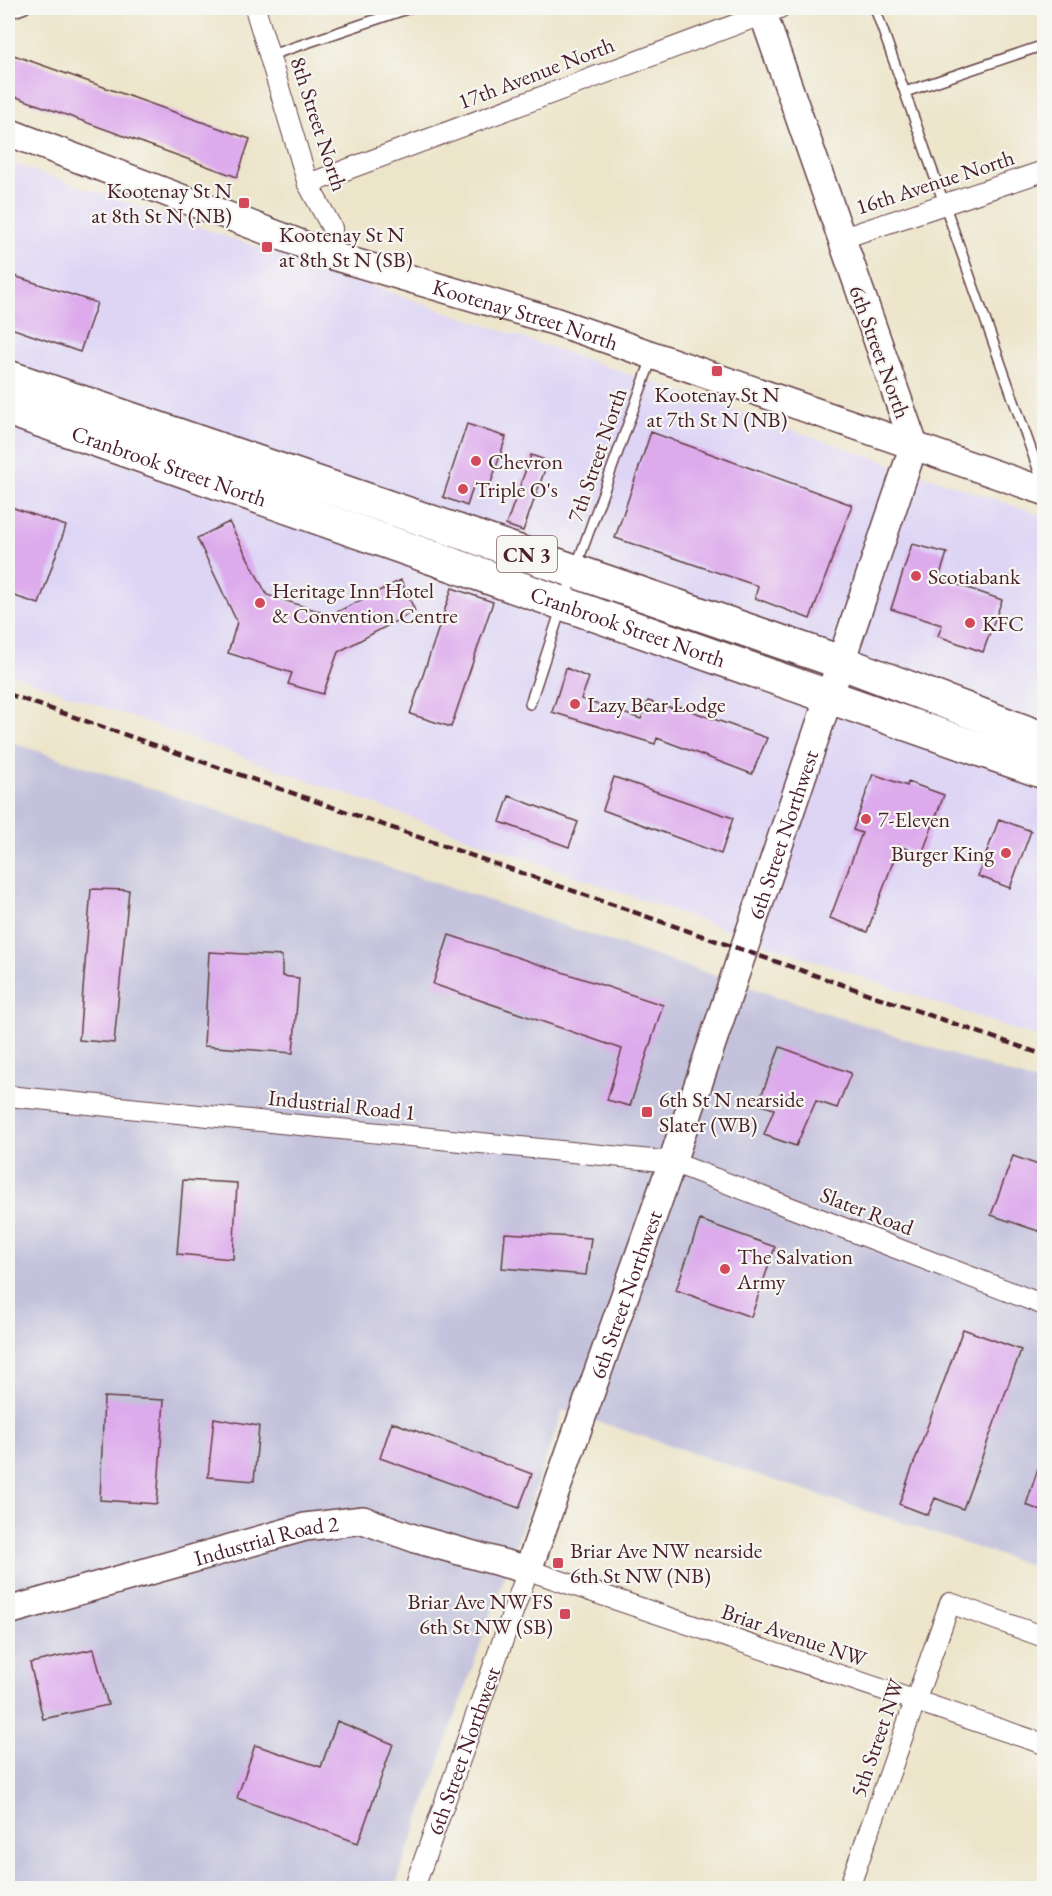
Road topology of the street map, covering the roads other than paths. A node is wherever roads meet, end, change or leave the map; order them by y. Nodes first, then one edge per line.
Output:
1 (26, 8) edge
2 (255, 8) edge
3 (410, 8) edge
4 (875, 8) edge
5 (768, 9) edge
6 (8, 14) edge
7 (1044, 45) edge
8 (271, 55) junction
9 (905, 92) junction
10 (8, 132) edge
11 (1044, 171) edge
12 (308, 184) junction
13 (945, 204) junction
14 (840, 238) junction
15 (333, 256) junction
16 (653, 356) junction
17 (8, 377) edge
18 (8, 409) edge
19 (914, 445) junction
20 (1044, 486) edge
21 (1044, 491) edge
22 (577, 572) junction
23 (563, 603) junction
24 (843, 663) junction
25 (831, 696) junction
26 (530, 704) dead end
27 (1044, 739) edge
28 (1044, 772) edge
29 (8, 1096) edge
30 (672, 1162) junction
31 (1044, 1305) edge
32 (528, 1570) junction
33 (8, 1611) edge
34 (1044, 1637) edge
35 (915, 1701) junction
36 (1044, 1744) edge
37 (414, 1888) edge
38 (849, 1888) edge

1 - 6 lane
2 - 8 street, 8th Street North
3 - 8 lane
4 - 9 lane
5 - 12 street, 17th Avenue North
5 - 14 street, 6th Street North
7 - 9 lane
8 - 12 street, 8th Street North
9 - 13 lane
10 - 15 street, Kootenay Street North
11 - 13 street, 16th Avenue North
12 - 15 street, 8th Street North
13 - 14 street, 16th Avenue North
13 - 20 lane
14 - 19 street, 6th Street North
15 - 16 street, Kootenay Street North
16 - 19 street, Kootenay Street North
16 - 22 lane, 7th Street North
17 - 22 highway, Cranbrook Street North / CN 3
18 - 23 highway, Cranbrook Street North / CN 3
19 - 21 street, Kootenay Street North
19 - 24 street, 6th Street North
22 - 23 lane, 7th Street North
22 - 24 highway, Cranbrook Street North / CN 3
23 - 25 highway, Cranbrook Street North / CN 3
23 - 26 lane, 7th Street North
24 - 25 street, 6th Street North
24 - 27 highway, Cranbrook Street North / CN 3
25 - 28 highway, Cranbrook Street North / CN 3
25 - 30 street, 6th Street Northwest
29 - 30 street, Industrial Road 1
30 - 31 street, Slater Road
30 - 32 street, 6th Street Northwest
32 - 33 street, Industrial Road 2
32 - 35 street, Briar Avenue NW
32 - 37 street, 6th Street Northwest
34 - 35 street, 5th Street NW
35 - 36 street, Briar Avenue NW
35 - 38 street, 5th Street NW

